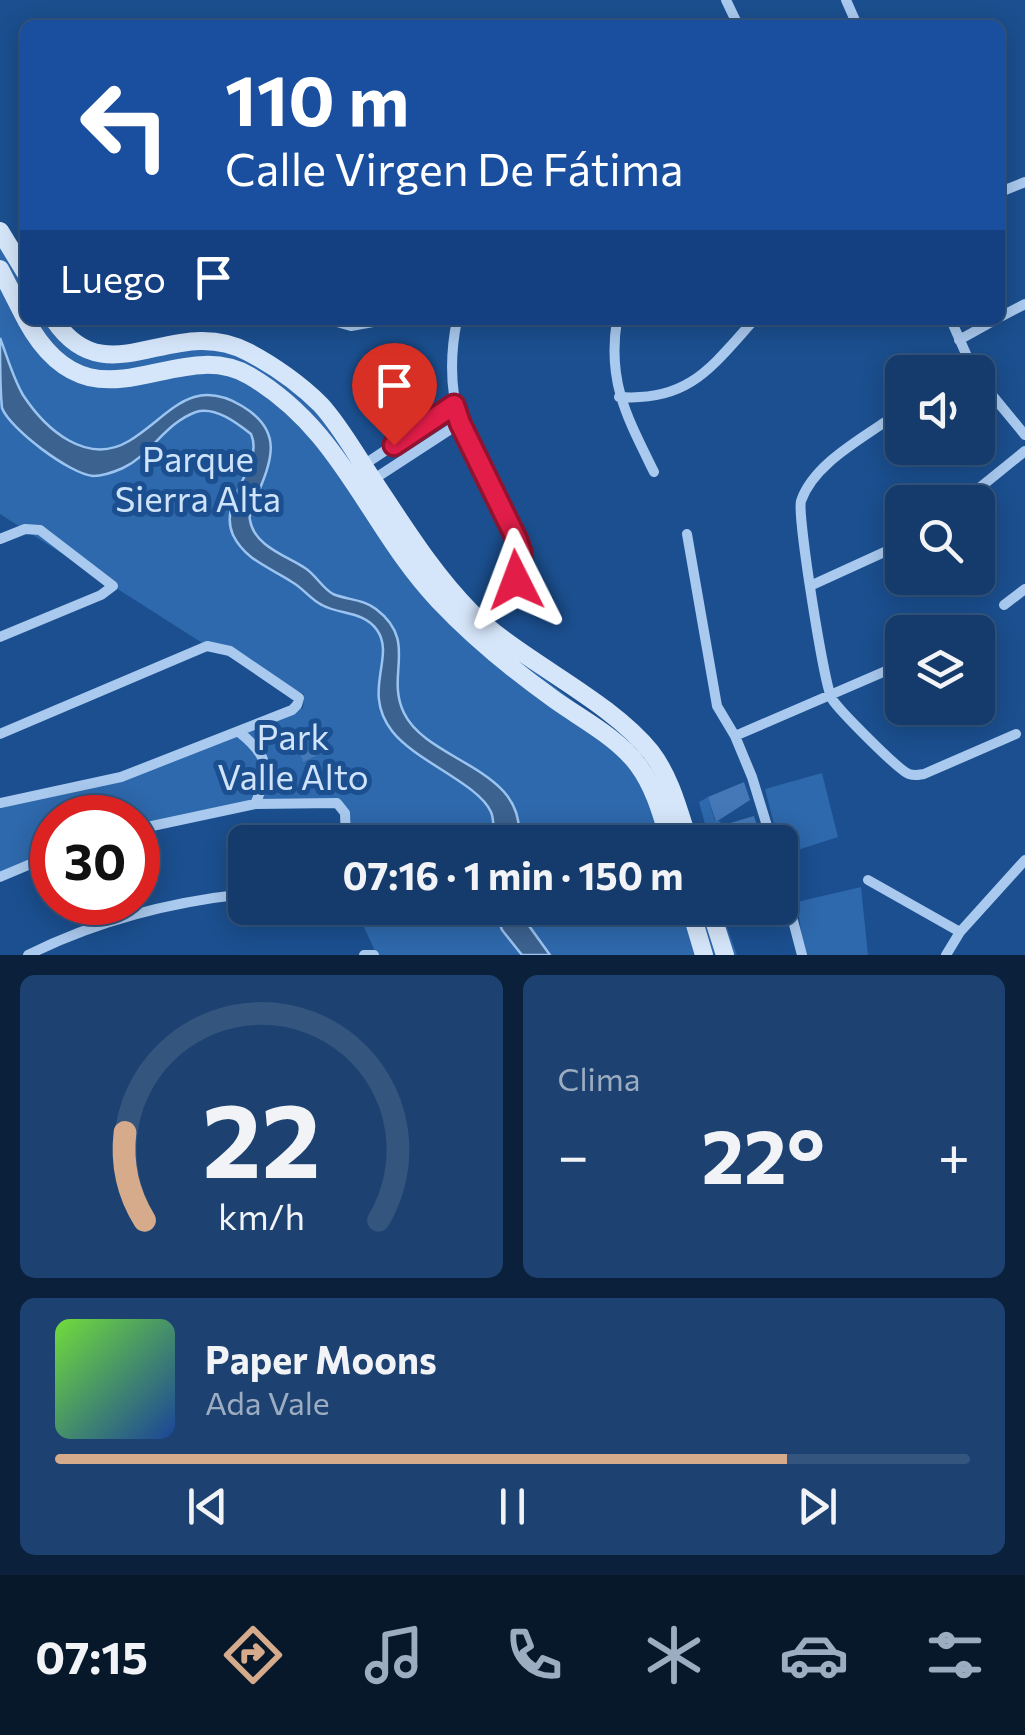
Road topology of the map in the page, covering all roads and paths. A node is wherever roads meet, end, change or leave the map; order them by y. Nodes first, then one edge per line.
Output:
1 (0, 231) edge
2 (20, 264) edge
3 (0, 269) edge
4 (20, 309) edge
5 (29, 325) edge
6 (58, 325) edge
7 (456, 325) edge
8 (616, 325) edge
9 (749, 325) edge
10 (953, 325) edge
11 (987, 325) edge
12 (958, 340) junction
13 (964, 355) edge
14 (619, 397) junction
15 (995, 400) edge
16 (454, 405) junction
17 (884, 422) dead end
18 (460, 423) junction
19 (1025, 434) edge
20 (1025, 451) edge
21 (654, 472) dead end
22 (360, 478) junction
23 (983, 485) edge
24 (687, 534) dead end
25 (0, 539) edge
26 (885, 552) edge
27 (810, 586) junction
28 (1025, 589) edge
29 (1004, 605) dead end
30 (507, 606) dead end
31 (0, 638) edge
32 (885, 672) edge
33 (831, 697) junction
34 (579, 705) junction
35 (239, 732) junction
36 (0, 734) edge
37 (1016, 734) dead end
38 (735, 736) junction
39 (0, 804) edge
40 (256, 804) junction
41 (160, 825) edge
42 (345, 825) edge
43 (664, 825) edge
44 (682, 825) edge
45 (767, 825) edge
46 (1025, 860) edge
47 (30, 864) edge
48 (0, 877) edge
49 (868, 880) dead end
50 (228, 897) edge
51 (695, 925) edge
52 (715, 925) edge
53 (794, 925) edge
54 (960, 932) junction
55 (28, 955) edge
56 (364, 955) edge
57 (374, 955) edge
58 (704, 955) edge
59 (724, 955) edge
60 (802, 955) edge
61 (946, 955) edge

1 - 2 street
3 - 4 street
5 - 22 street
6 - 22 street
7 - 16 street
8 - 14 street
9 - 14 street
10 - 12 street
11 - 12 street
12 - 13 street
14 - 21 street
15 - 19 street
16 - 18 street
16 - 22 street
17 - 27 street
18 - 22 street
18 - 30 street
20 - 23 street
22 - 34 street
24 - 38 street
25 - 31 street
26 - 27 street
27 - 33 street
28 - 29 street
32 - 33 street
33 - 37 street
33 - 38 street
34 - 43 street
34 - 44 street
35 - 36 street
35 - 39 street
35 - 40 street
38 - 45 street
40 - 41 street
40 - 42 street
46 - 54 street
47 - 48 street
49 - 54 street
50 - 55 street
51 - 58 street
52 - 59 street
53 - 60 street
54 - 61 street
56 - 57 street

